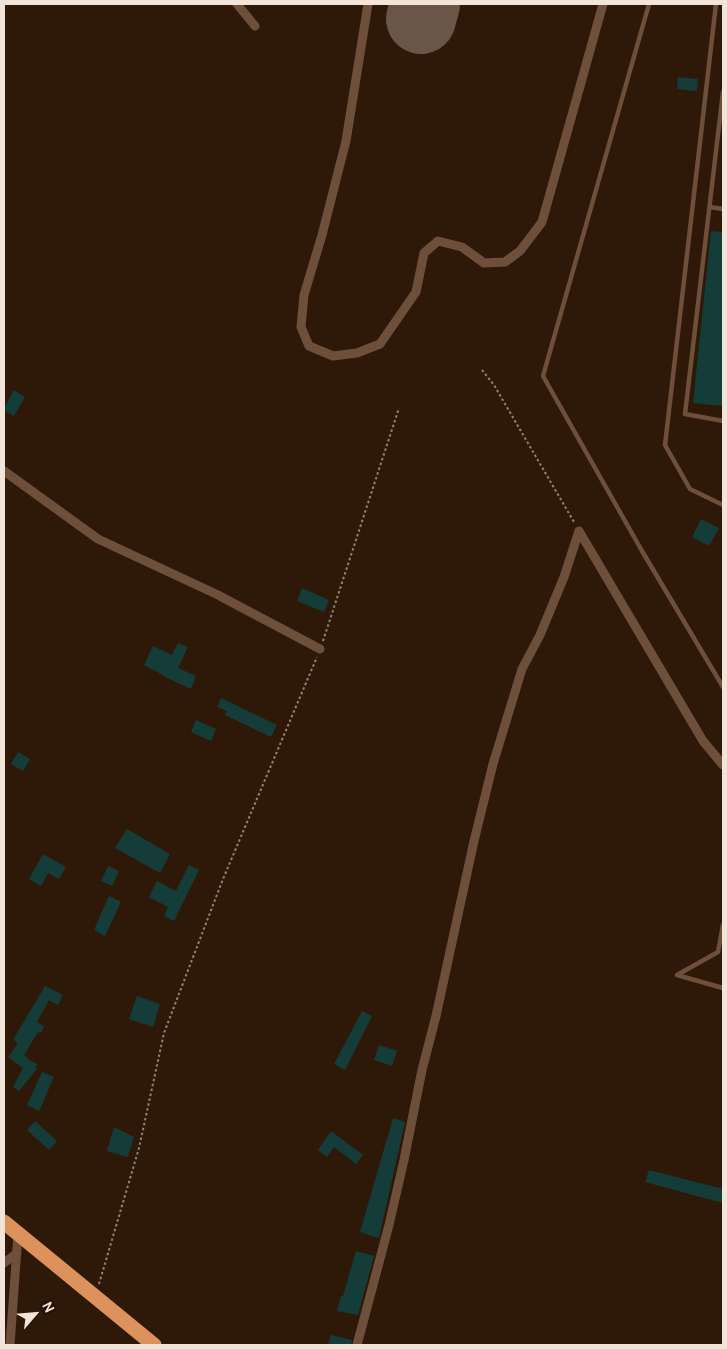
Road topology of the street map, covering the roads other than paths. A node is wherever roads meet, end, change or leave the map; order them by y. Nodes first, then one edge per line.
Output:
1 (237, 4) edge
2 (368, 4) edge
3 (603, 4) edge
4 (649, 4) edge
5 (716, 4) edge
6 (255, 26) dead end
7 (723, 92) edge
8 (710, 207) junction
9 (723, 209) edge
10 (723, 421) edge
11 (4, 471) edge
12 (723, 505) edge
13 (320, 649) road end
14 (723, 687) edge
15 (723, 765) edge
16 (723, 925) edge
17 (723, 988) edge
18 (4, 1222) edge
19 (18, 1234) junction
20 (17, 1253) junction
21 (4, 1263) edge
22 (10, 1345) edge
23 (154, 1345) edge
24 (357, 1345) edge

1 - 6 street
2 - 3 street
4 - 14 lane
5 - 12 lane
7 - 8 lane
8 - 9 lane
8 - 10 lane
11 - 13 street
15 - 24 street
16 - 17 lane
18 - 19 highway
19 - 20 street
19 - 23 highway
20 - 21 street
20 - 22 street

